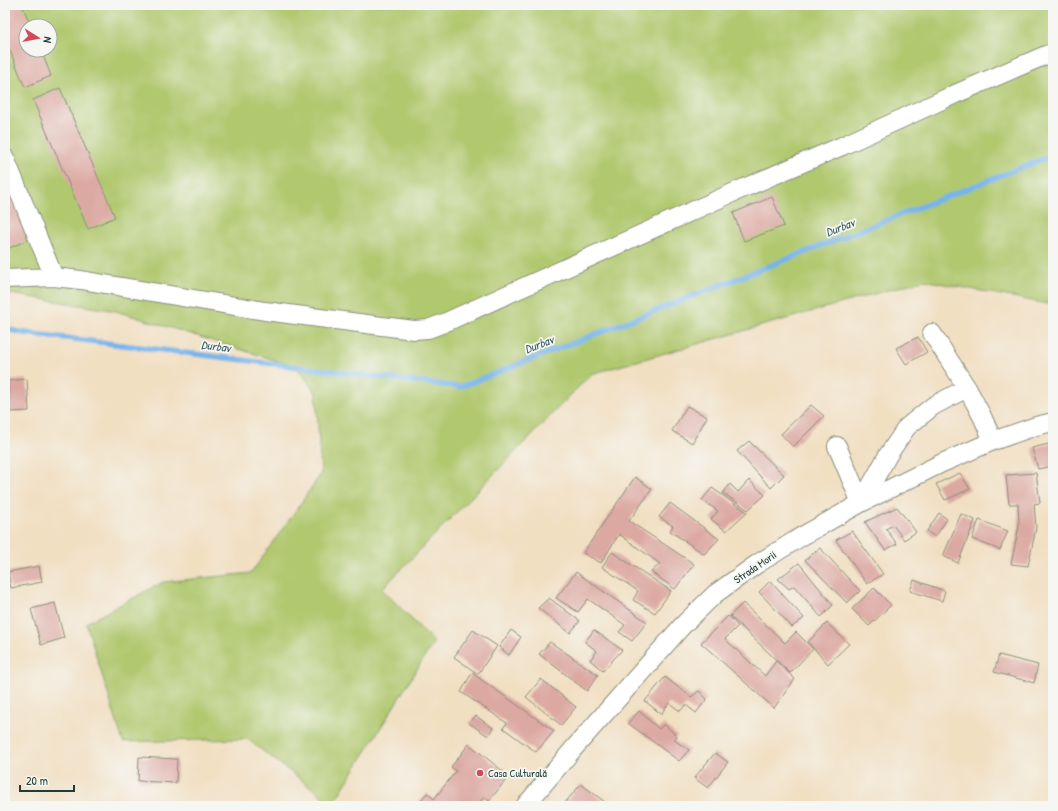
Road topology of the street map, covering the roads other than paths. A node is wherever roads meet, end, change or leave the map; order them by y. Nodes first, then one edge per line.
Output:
1 (1053, 53) edge
2 (5, 158) edge
3 (54, 277) junction
4 (5, 278) edge
5 (932, 333) dead end
6 (967, 388) junction
7 (1053, 422) edge
8 (993, 441) junction
9 (837, 446) dead end
10 (861, 503) junction
11 (525, 806) edge

1 - 3 street
2 - 3 street
3 - 4 street
5 - 6 street
6 - 8 street
6 - 10 street
7 - 8 street, Strada Morii
8 - 10 street, Strada Morii
9 - 10 street
10 - 11 street, Strada Morii

